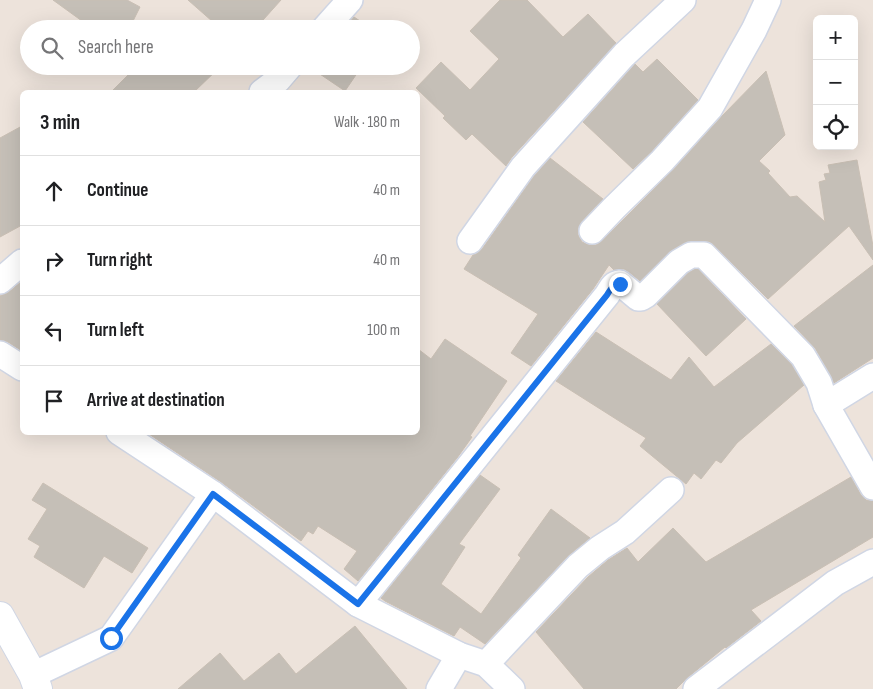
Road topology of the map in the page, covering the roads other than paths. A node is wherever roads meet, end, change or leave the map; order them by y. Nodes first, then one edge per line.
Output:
1 (350, 0) edge
2 (683, 0) edge
3 (768, 0) edge
4 (332, 20) edge
5 (282, 75) edge
6 (265, 90) edge
7 (592, 231) dead end
8 (470, 241) dead end
9 (20, 264) edge
10 (0, 281) edge
11 (0, 354) edge
12 (20, 367) edge
13 (873, 376) edge
14 (826, 404) junction
15 (124, 435) edge
16 (873, 487) edge
17 (671, 490) dead end
18 (213, 494) junction
19 (873, 562) edge
20 (358, 604) junction
21 (0, 616) edge
22 (459, 655) junction
23 (486, 664) junction
24 (35, 682) edge
25 (439, 689) edge
26 (512, 689) edge
27 (696, 689) edge

1 - 4 street
2 - 8 street
3 - 7 street
5 - 6 street
9 - 10 street
11 - 12 street
13 - 14 street
14 - 16 street
14 - 20 street
15 - 18 street
17 - 23 street
18 - 20 street
18 - 24 street
19 - 27 street
20 - 22 street
21 - 24 street
22 - 23 street
22 - 25 street
23 - 26 street

